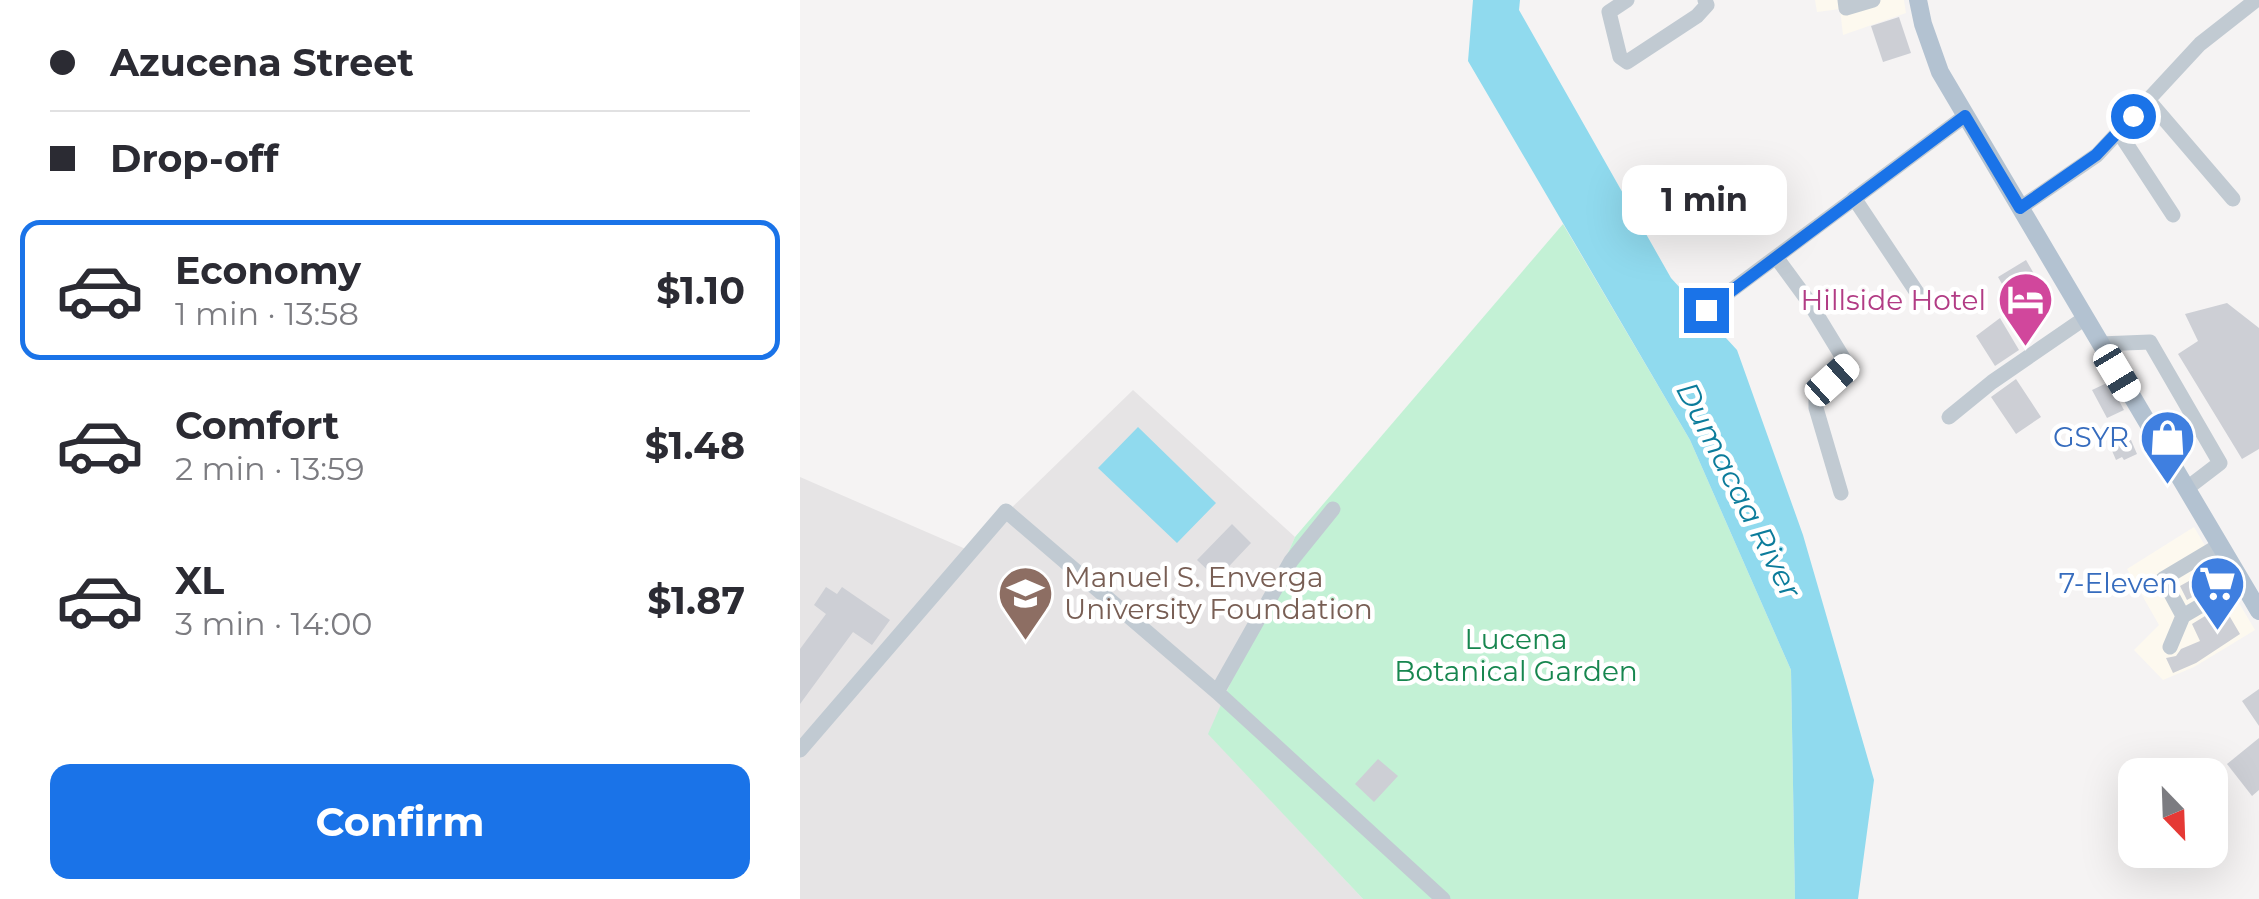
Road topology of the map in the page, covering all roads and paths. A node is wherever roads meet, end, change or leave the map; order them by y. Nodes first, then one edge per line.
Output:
1 (1627, 0) edge
2 (1705, 0) edge
3 (1844, 0) edge
4 (1873, 0) edge
5 (1918, 0) edge
6 (2256, 0) edge
7 (2148, 100) junction
8 (1965, 116) junction
9 (2118, 131) junction
10 (1854, 198) junction
11 (2232, 199) dead end
12 (2020, 208) junction
13 (2173, 216) dead end
14 (1776, 257) junction
15 (1920, 297) dead end
16 (1706, 310) dead end
17 (2085, 318) junction
18 (2100, 344) junction
19 (1949, 417) dead end
20 (2186, 489) junction
21 (1841, 493) dead end
22 (1333, 509) dead end
23 (2220, 546) junction
24 (2242, 582) junction
25 (2259, 610) edge
26 (2184, 616) junction
27 (2170, 647) dead end
28 (1216, 692) junction
29 (800, 750) edge
30 (1443, 899) edge

1 - 2 street
3 - 4 street
5 - 8 main road
6 - 7 street
7 - 9 street
7 - 11 street
8 - 10 street
8 - 12 main road
9 - 12 street
9 - 13 street
10 - 14 street
10 - 15 street
12 - 17 main road
14 - 16 street
14 - 21 street
17 - 18 main road
17 - 19 street
18 - 20 main road
18 - 20 street
20 - 23 main road
22 - 28 street
23 - 24 main road
23 - 26 street
24 - 25 main road
24 - 26 street
26 - 27 street
28 - 29 street
28 - 30 street

